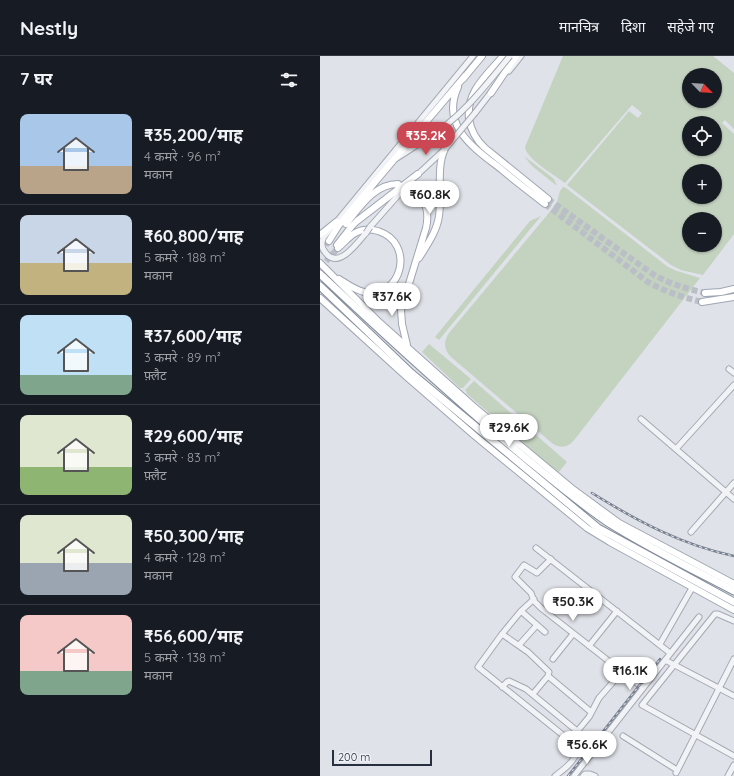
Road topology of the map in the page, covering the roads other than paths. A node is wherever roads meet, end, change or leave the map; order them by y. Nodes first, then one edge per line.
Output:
1 (473, 56) edge
2 (482, 56) edge
3 (504, 56) edge
4 (510, 56) edge
5 (516, 56) edge
6 (521, 56) edge
7 (465, 76) junction
8 (491, 93) junction
9 (445, 149) junction
10 (392, 162) junction
11 (418, 174) junction
12 (398, 184) dead end
13 (408, 187) dead end
14 (336, 222) junction
15 (320, 235) edge
16 (320, 263) edge
17 (320, 274) edge
18 (332, 276) junction
19 (408, 283) junction
20 (320, 286) edge
21 (734, 288) edge
22 (705, 293) tunnel mouth
23 (320, 298) edge
24 (734, 298) edge
25 (702, 302) tunnel mouth
26 (407, 346) junction
27 (729, 369) dead end
28 (734, 373) edge
29 (734, 385) edge
30 (641, 419) dead end
31 (676, 449) junction
32 (734, 483) edge
33 (726, 492) junction
34 (734, 499) edge
35 (691, 532) dead end
36 (536, 548) dead end
37 (551, 559) junction
38 (734, 584) edge
39 (692, 588) junction
40 (734, 591) edge
41 (534, 599) junction
42 (734, 602) edge
43 (734, 610) edge
44 (521, 611) junction
45 (618, 611) junction
46 (699, 617) dead end
47 (734, 621) edge
48 (537, 625) junction
49 (545, 632) dead end
50 (502, 634) junction
51 (573, 634) junction
52 (660, 644) junction
53 (519, 645) junction
54 (589, 646) junction
55 (670, 653) junction
56 (734, 658) edge
57 (553, 659) dead end
58 (665, 660) junction
59 (675, 664) junction
60 (643, 668) dead end
61 (622, 671) junction
62 (548, 676) junction
63 (502, 687) junction
64 (643, 688) junction
65 (719, 688) junction
66 (533, 694) junction
67 (734, 696) edge
68 (591, 712) junction
69 (577, 731) junction
70 (623, 736) dead end
71 (695, 736) junction
72 (570, 740) junction
73 (734, 756) edge
74 (734, 764) edge
75 (676, 773) edge
76 (555, 776) edge
77 (574, 776) edge
78 (583, 776) edge
79 (595, 776) edge
80 (682, 776) edge
81 (728, 776) edge

1 - 14 street
2 - 7 main road
3 - 7 main road
4 - 10 street, bridge
5 - 8 main road
6 - 8 street
7 - 10 main road
8 - 9 street, bridge
9 - 11 street
9 - 19 main road
10 - 12 main road
11 - 14 street, bridge
11 - 18 main road
13 - 19 main road
14 - 15 main road
16 - 18 main road
17 - 40 highway
18 - 26 main road
19 - 26 main road
20 - 42 highway
21 - 22 main road
23 - 39 main road
24 - 25 main road
26 - 38 main road
27 - 28 street
29 - 31 street
30 - 31 street
31 - 33 street
32 - 33 street
33 - 34 street
33 - 35 street
36 - 37 street
37 - 41 street
37 - 45 street
39 - 43 main road
39 - 52 street
41 - 44 street
41 - 51 street
44 - 48 street
44 - 50 street
45 - 52 street
45 - 54 street
46 - 55 street
47 - 59 street
48 - 49 street
48 - 53 street
50 - 53 street
50 - 63 street
51 - 54 street
51 - 57 street
52 - 55 street
53 - 62 street
54 - 61 street
55 - 58 street
56 - 65 street
58 - 59 street
58 - 64 street
59 - 65 street
59 - 71 street
60 - 61 street
61 - 64 street
61 - 68 street
62 - 66 street
62 - 68 street
63 - 66 street
63 - 72 street
64 - 77 street
65 - 67 street
65 - 71 street
66 - 69 street
68 - 69 street
69 - 72 street
70 - 75 street
71 - 73 street
71 - 75 street
72 - 76 street
74 - 81 street
75 - 80 street
78 - 79 street

